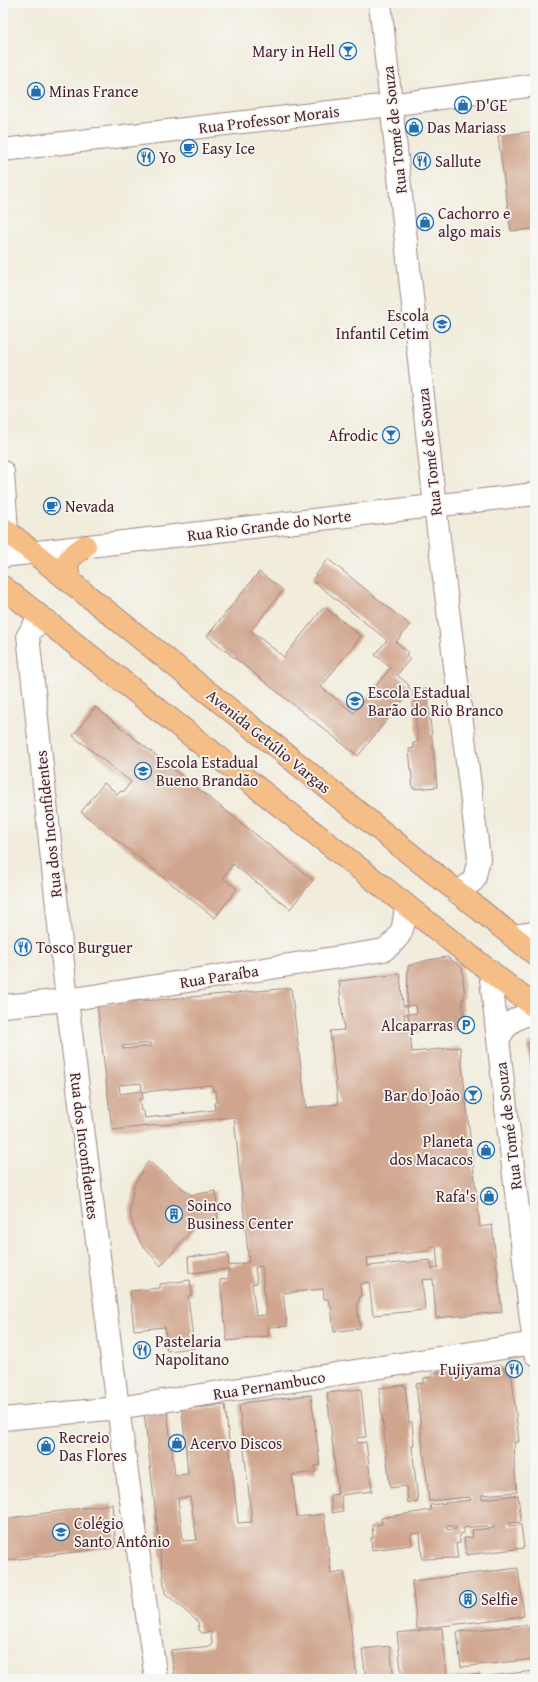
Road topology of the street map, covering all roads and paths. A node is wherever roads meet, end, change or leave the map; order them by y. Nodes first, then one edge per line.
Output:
1 (380, 3) edge
2 (535, 85) edge
3 (390, 105) junction
4 (3, 150) edge
5 (3, 472) edge
6 (535, 494) edge
7 (435, 506) junction
8 (4, 532) edge
9 (85, 546) junction
10 (35, 552) junction
11 (3, 556) edge
12 (70, 581) junction
13 (3, 587) edge
14 (47, 621) junction
15 (458, 893) junction
16 (406, 906) junction
17 (535, 933) edge
18 (513, 936) junction
19 (535, 954) edge
20 (490, 971) junction
21 (67, 1000) junction
22 (3, 1006) edge
23 (535, 1007) edge
24 (535, 1012) edge
25 (498, 1040) junction
26 (535, 1347) edge
27 (118, 1408) junction
28 (3, 1419) edge
29 (156, 1679) edge

1 - 3 street, Rua Tomé de Souza
2 - 3 street, Rua Professor Morais
3 - 4 street, Rua Professor Morais
3 - 7 street, Rua Tomé de Souza
5 - 8 street
6 - 7 street, Rua Rio Grande do Norte
7 - 9 street, Rua Rio Grande do Norte
7 - 15 street, Rua Tomé de Souza
8 - 10 main road, Avenida Getúlio Vargas
9 - 10 street, Rua Rio Grande do Norte
9 - 12 main road
10 - 11 street, Rua Rio Grande do Norte
10 - 12 main road, Avenida Getúlio Vargas
12 - 15 main road, Avenida Getúlio Vargas
13 - 14 main road
14 - 16 main road
14 - 21 street, Rua dos Inconfidentes
15 - 18 main road, Avenida Getúlio Vargas
16 - 20 main road
16 - 21 street, Rua Paraíba
17 - 18 street
18 - 19 main road, Avenida Getúlio Vargas
20 - 23 main road
20 - 25 street, Rua Tomé de Souza
21 - 22 street, Rua Paraíba
21 - 27 street, Rua dos Inconfidentes
24 - 25 street, Rua Tomé de Souza
25 - 26 street, Rua Tomé de Souza
26 - 27 street, Rua Pernambuco
27 - 28 street, Rua Pernambuco
27 - 29 street, Rua dos Inconfidentes

